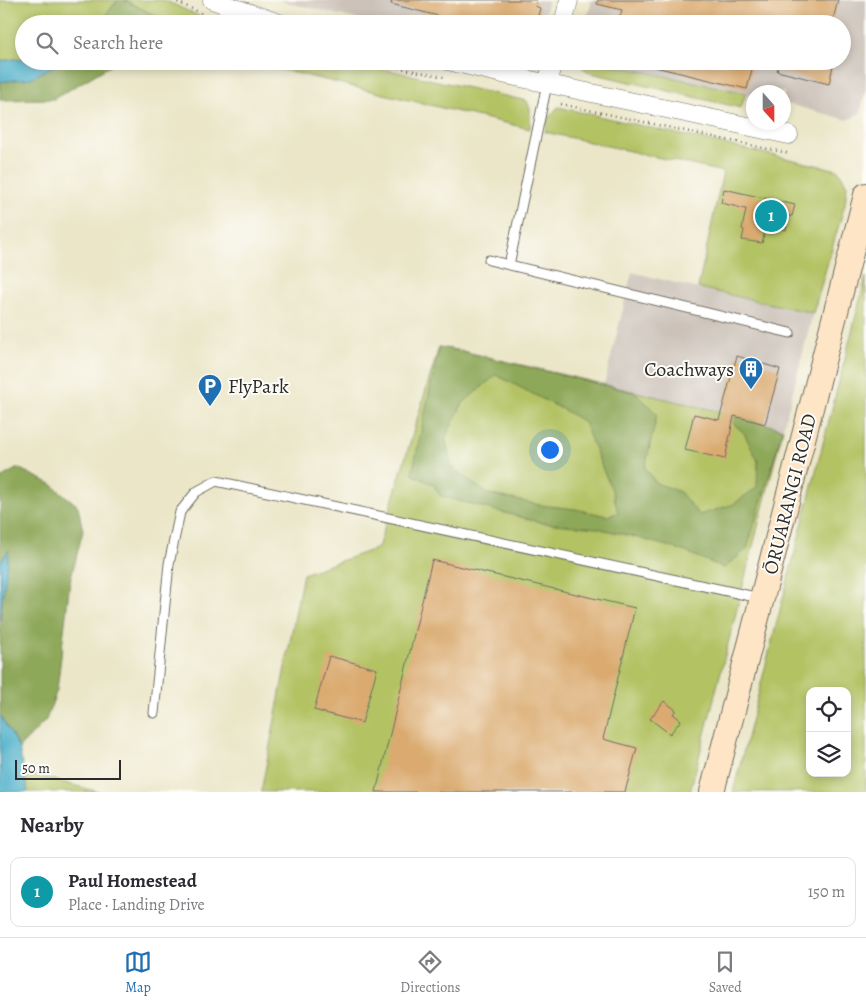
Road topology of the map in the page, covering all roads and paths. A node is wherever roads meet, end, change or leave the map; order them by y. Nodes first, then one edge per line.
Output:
1 (212, 0) edge
2 (569, 0) edge
3 (256, 15) edge
4 (565, 15) edge
5 (487, 70) edge
6 (551, 70) edge
7 (547, 84) junction
8 (563, 104) dead end
9 (790, 135) dead end
10 (787, 153) dead end
11 (866, 195) edge
12 (489, 260) dead end
13 (509, 265) junction
14 (790, 333) dead end
15 (763, 598) junction
16 (154, 713) dead end
17 (712, 792) edge

1 - 3 street
2 - 4 street
5 - 7 street
6 - 7 street
7 - 9 street
7 - 13 lane
8 - 10 path
11 - 15 street, ŌRUARANGI ROAD
12 - 13 lane
13 - 14 lane
15 - 16 lane
15 - 17 street, ŌRUARANGI ROAD

